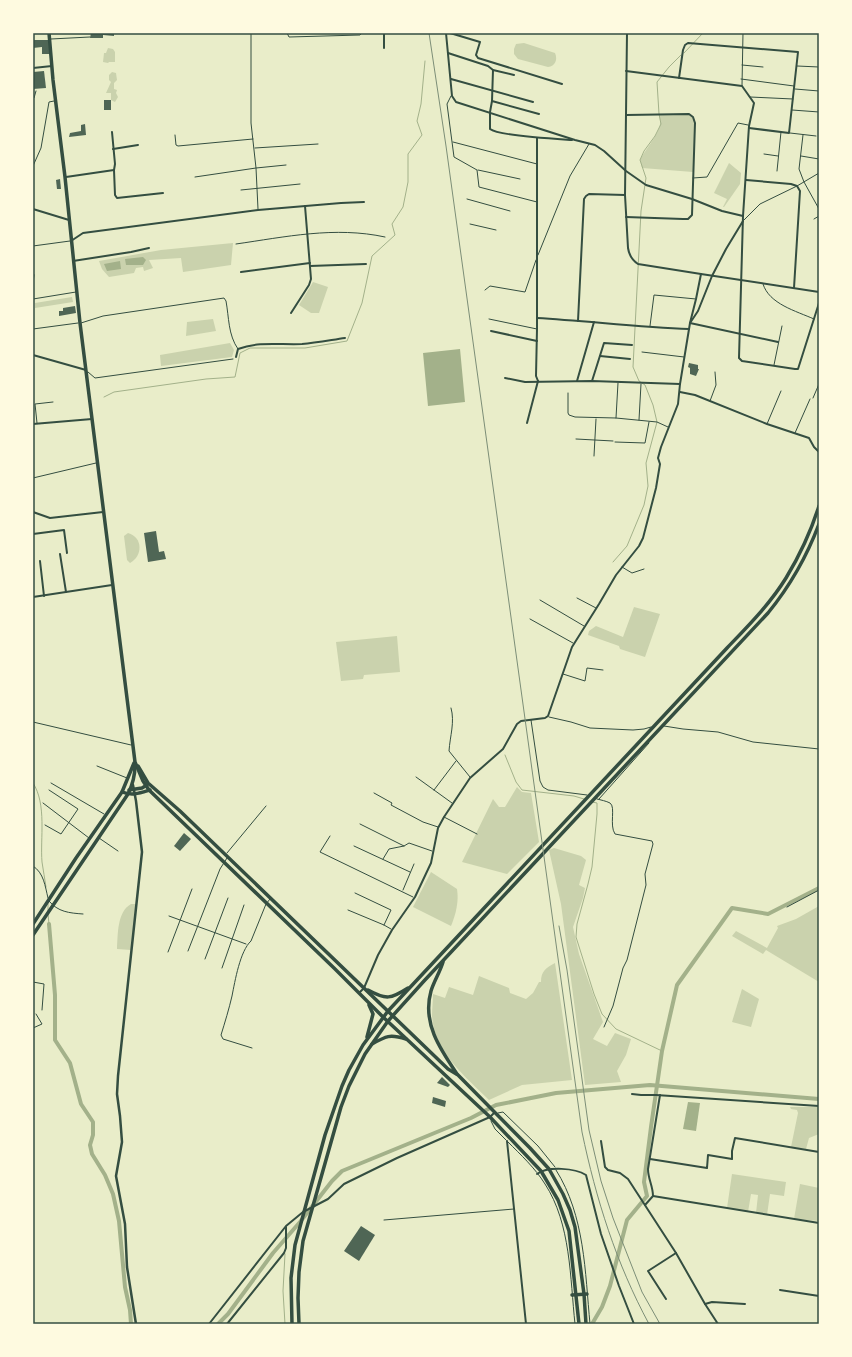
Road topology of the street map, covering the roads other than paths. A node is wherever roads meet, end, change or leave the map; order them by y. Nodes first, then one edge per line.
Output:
1 (49, 33) edge
2 (251, 33) edge
3 (287, 33) edge
4 (362, 33) edge
5 (384, 33) edge
6 (446, 33) edge
7 (450, 33) edge
8 (627, 33) edge
9 (742, 33) edge
10 (90, 37) dead end
11 (50, 39) junction
12 (742, 47) junction
13 (384, 48) dead end
14 (448, 53) junction
15 (741, 65) junction
16 (52, 66) junction
17 (797, 66) junction
18 (763, 67) dead end
19 (819, 67) edge
20 (33, 68) edge
21 (493, 70) junction
22 (626, 71) junction
23 (514, 75) dead end
24 (679, 78) junction
25 (741, 79) junction
26 (451, 80) junction
27 (562, 84) dead end
28 (742, 86) junction
29 (794, 88) junction
30 (36, 91) dead end
31 (493, 91) junction
32 (819, 91) edge
33 (452, 96) junction
34 (749, 97) junction
35 (33, 98) edge
36 (793, 99) junction
37 (55, 100) junction
38 (492, 101) junction
39 (534, 102) dead end
40 (791, 110) junction
41 (490, 112) junction
42 (819, 112) edge
43 (539, 114) dead end
44 (626, 115) junction
45 (749, 127) junction
46 (112, 132) dead end
47 (781, 132) junction
48 (789, 133) junction
49 (803, 134) junction
50 (175, 136) dead end
51 (816, 136) dead end
52 (537, 138) junction
53 (253, 139) junction
54 (576, 140) junction
55 (452, 142) junction
56 (589, 143) junction
57 (318, 144) dead end
58 (138, 145) dead end
59 (254, 148) junction
60 (113, 149) junction
61 (764, 154) dead end
62 (779, 156) junction
63 (801, 156) junction
64 (819, 159) edge
65 (537, 164) junction
66 (286, 165) dead end
67 (33, 166) edge
68 (256, 168) junction
69 (114, 170) junction
70 (477, 170) junction
71 (626, 171) junction
72 (777, 171) dead end
73 (819, 173) edge
74 (65, 177) junction
75 (195, 177) dead end
76 (693, 178) junction
77 (520, 179) dead end
78 (746, 180) junction
79 (804, 182) junction
80 (300, 184) dead end
81 (798, 186) junction
82 (257, 188) junction
83 (241, 190) dead end
84 (162, 193) dead end
85 (625, 195) junction
86 (467, 199) dead end
87 (692, 199) junction
88 (364, 202) dead end
89 (537, 202) junction
90 (305, 206) junction
91 (33, 209) edge
92 (819, 209) edge
93 (258, 210) junction
94 (510, 211) dead end
95 (743, 216) junction
96 (819, 216) edge
97 (626, 217) junction
98 (814, 219) dead end
99 (69, 220) junction
100 (743, 220) junction
101 (470, 224) dead end
102 (496, 230) dead end
103 (307, 234) junction
104 (385, 237) dead end
105 (71, 241) junction
106 (236, 244) dead end
107 (33, 246) edge
108 (149, 248) dead end
109 (537, 257) junction
110 (73, 261) junction
111 (310, 263) junction
112 (366, 264) dead end
113 (310, 266) junction
114 (33, 272) edge
115 (241, 272) dead end
116 (701, 274) junction
117 (712, 276) junction
118 (741, 280) junction
119 (33, 283) edge
120 (763, 283) junction
121 (794, 288) junction
122 (485, 290) dead end
123 (76, 292) junction
124 (819, 292) edge
125 (33, 299) edge
126 (696, 299) junction
127 (819, 302) edge
128 (291, 313) dead end
129 (537, 318) junction
130 (489, 319) dead end
131 (814, 319) junction
132 (578, 320) junction
133 (594, 322) junction
134 (80, 323) junction
135 (690, 323) junction
136 (782, 326) dead end
137 (650, 328) junction
138 (33, 329) edge
139 (537, 329) junction
140 (689, 329) junction
141 (491, 331) dead end
142 (740, 333) junction
143 (345, 338) dead end
144 (537, 341) junction
145 (778, 342) junction
146 (632, 345) dead end
147 (238, 349) junction
148 (642, 352) dead end
149 (33, 355) edge
150 (600, 356) junction
151 (236, 357) dead end
152 (685, 357) junction
153 (233, 359) dead end
154 (630, 359) dead end
155 (774, 366) junction
156 (86, 370) junction
157 (715, 372) dead end
158 (505, 378) dead end
159 (538, 381) junction
160 (577, 381) junction
161 (592, 381) junction
162 (618, 382) junction
163 (641, 383) junction
164 (680, 384) junction
165 (819, 384) edge
166 (781, 391) dead end
167 (680, 392) junction
168 (568, 393) dead end
169 (813, 398) dead end
170 (810, 399) dead end
171 (709, 401) junction
172 (53, 402) dead end
173 (596, 418) junction
174 (616, 418) junction
175 (92, 419) junction
176 (638, 421) junction
177 (650, 422) junction
178 (527, 423) dead end
179 (33, 424) edge
180 (37, 424) junction
181 (767, 424) junction
182 (669, 427) junction
183 (795, 433) junction
184 (576, 439) dead end
185 (595, 440) junction
186 (613, 441) dead end
187 (615, 442) dead end
188 (819, 452) edge
189 (594, 456) dead end
190 (97, 463) junction
191 (33, 478) edge
192 (819, 506) edge
193 (33, 512) edge
194 (104, 512) junction
195 (819, 524) edge
196 (33, 534) edge
197 (67, 553) dead end
198 (60, 554) dead end
199 (40, 561) dead end
200 (622, 567) junction
201 (644, 569) dead end
202 (112, 585) junction
203 (66, 592) junction
204 (44, 596) junction
205 (33, 597) edge
206 (577, 598) dead end
207 (540, 600) dead end
208 (596, 608) junction
209 (530, 619) dead end
210 (584, 627) junction
211 (574, 644) junction
212 (603, 670) dead end
213 (563, 674) junction
214 (451, 708) dead end
215 (548, 716) junction
216 (530, 720) junction
217 (33, 722) edge
218 (655, 725) junction
219 (663, 725) junction
220 (132, 745) junction
221 (819, 749) edge
222 (456, 761) junction
223 (134, 762) junction
224 (97, 766) dead end
225 (416, 777) dead end
226 (127, 778) junction
227 (470, 778) junction
228 (51, 783) dead end
229 (147, 785) junction
230 (152, 787) junction
231 (49, 790) dead end
232 (149, 790) junction
233 (434, 790) junction
234 (133, 791) junction
235 (122, 792) junction
236 (374, 793) dead end
237 (128, 794) junction
238 (599, 799) junction
239 (43, 803) dead end
240 (452, 803) junction
241 (266, 806) dead end
242 (107, 815) junction
243 (444, 817) junction
244 (68, 822) junction
245 (360, 824) dead end
246 (45, 825) dead end
247 (438, 828) junction
248 (478, 834) dead end
249 (330, 836) dead end
250 (90, 838) junction
251 (99, 838) junction
252 (354, 846) dead end
253 (404, 846) junction
254 (118, 851) dead end
255 (434, 852) junction
256 (226, 856) junction
257 (382, 859) junction
258 (225, 863) junction
259 (414, 864) dead end
260 (33, 866) edge
261 (410, 872) junction
262 (192, 889) dead end
263 (819, 890) edge
264 (403, 891) junction
265 (355, 893) dead end
266 (415, 897) junction
267 (228, 898) dead end
268 (270, 898) junction
269 (49, 901) junction
270 (266, 904) junction
271 (53, 906) junction
272 (244, 906) dead end
273 (787, 907) dead end
274 (348, 910) dead end
275 (82, 914) dead end
276 (169, 916) dead end
277 (180, 921) junction
278 (33, 924) edge
279 (384, 925) junction
280 (198, 928) junction
281 (392, 930) junction
282 (215, 934) junction
283 (33, 935) edge
284 (232, 940) junction
285 (247, 945) junction
286 (168, 952) dead end
287 (188, 952) dead end
288 (205, 959) dead end
289 (443, 961) junction
290 (222, 968) dead end
291 (33, 982) edge
292 (412, 985) junction
293 (364, 988) junction
294 (359, 993) junction
295 (364, 997) junction
296 (42, 1010) dead end
297 (388, 1011) junction
298 (36, 1014) dead end
299 (392, 1016) junction
300 (383, 1017) junction
301 (388, 1021) junction
302 (604, 1027) dead end
303 (33, 1028) edge
304 (367, 1039) junction
305 (408, 1040) junction
306 (371, 1044) junction
307 (252, 1048) dead end
308 (458, 1075) junction
309 (632, 1094) dead end
310 (660, 1096) junction
311 (819, 1106) edge
312 (494, 1113) junction
313 (490, 1117) junction
314 (601, 1141) dead end
315 (507, 1142) junction
316 (819, 1152) edge
317 (650, 1159) junction
318 (555, 1168) junction
319 (549, 1169) junction
320 (539, 1172) junction
321 (653, 1196) junction
322 (645, 1205) junction
323 (313, 1207) junction
324 (514, 1209) junction
325 (304, 1212) junction
326 (384, 1220) dead end
327 (819, 1223) edge
328 (286, 1226) junction
329 (676, 1253) junction
330 (780, 1290) dead end
331 (586, 1294) junction
332 (574, 1295) junction
333 (819, 1296) edge
334 (666, 1299) dead end
335 (705, 1304) junction
336 (744, 1304) dead end
337 (136, 1324) edge
338 (209, 1324) edge
339 (227, 1324) edge
340 (292, 1324) edge
341 (300, 1324) edge
342 (526, 1324) edge
343 (575, 1324) edge
344 (579, 1324) edge
345 (586, 1324) edge
346 (590, 1324) edge
347 (634, 1324) edge
348 (718, 1324) edge

1 - 11 main road
2 - 53 lane
3 - 4 lane
5 - 13 street
6 - 14 street
7 - 27 street
8 - 22 street
9 - 12 lane
10 - 11 lane
11 - 16 main road
12 - 15 lane
12 - 17 street
12 - 24 street
14 - 21 street
14 - 26 street
15 - 18 lane
15 - 25 lane
16 - 20 street
16 - 37 main road
17 - 19 lane
17 - 29 street
21 - 23 street
21 - 31 street
22 - 24 street
22 - 44 street
24 - 28 street
25 - 28 lane
25 - 29 lane
26 - 31 street
26 - 33 street
28 - 34 street
29 - 32 lane
29 - 36 street
30 - 35 lane
31 - 38 street
31 - 39 street
33 - 41 street
33 - 55 lane
34 - 36 lane
34 - 45 street
36 - 40 street
37 - 67 lane
37 - 74 main road
38 - 41 street
38 - 43 street
40 - 42 lane
40 - 48 street
41 - 52 street
41 - 54 street
44 - 71 street
44 - 76 street
45 - 47 street
45 - 76 lane
45 - 78 street
46 - 60 street
47 - 48 street
47 - 62 lane
48 - 49 lane
49 - 51 lane
49 - 63 lane
50 - 53 lane
52 - 54 street
52 - 65 street
53 - 59 lane
54 - 56 street
55 - 65 lane
55 - 70 lane
56 - 71 street
56 - 109 lane
57 - 59 lane
58 - 60 street
59 - 68 lane
60 - 69 street
61 - 62 lane
62 - 72 lane
63 - 64 lane
63 - 79 lane
65 - 89 street
66 - 68 lane
68 - 75 lane
68 - 82 lane
69 - 74 street
69 - 84 street
70 - 77 lane
70 - 89 lane
71 - 85 street
71 - 87 street
73 - 79 lane
74 - 99 main road
76 - 87 street
78 - 81 street
78 - 95 street
79 - 81 lane
79 - 92 lane
80 - 82 lane
81 - 100 lane
81 - 121 street
82 - 83 lane
82 - 93 lane
85 - 97 street
85 - 132 street
86 - 94 lane
87 - 95 street
87 - 97 street
88 - 90 street
89 - 109 street
90 - 93 street
90 - 103 street
91 - 99 street
93 - 105 street
95 - 100 street
96 - 98 lane
97 - 116 street
99 - 105 main road
100 - 117 street
100 - 118 street
101 - 102 lane
103 - 104 lane
103 - 106 lane
103 - 111 street
105 - 107 lane
105 - 110 main road
108 - 110 street
109 - 122 lane
109 - 129 street
110 - 123 main road
111 - 113 street
111 - 115 street
112 - 113 street
113 - 128 street
114 - 119 lane
116 - 117 street
116 - 126 street
117 - 118 street
117 - 135 street
118 - 120 street
118 - 142 street
120 - 121 street
120 - 131 lane
121 - 124 street
123 - 125 lane
123 - 134 main road
126 - 135 street
126 - 137 lane
127 - 131 street
129 - 132 street
129 - 139 street
130 - 139 lane
131 - 155 street
132 - 133 street
133 - 137 street
133 - 160 street
134 - 138 lane
134 - 147 lane
134 - 156 main road
135 - 140 street
135 - 142 street
136 - 145 lane
137 - 140 street
139 - 144 street
140 - 152 street
141 - 144 street
142 - 145 street
142 - 155 street
143 - 147 street
144 - 159 street
145 - 155 lane
146 - 150 street
147 - 151 street
148 - 152 lane
149 - 156 street
150 - 154 street
150 - 161 street
152 - 164 street
153 - 156 lane
156 - 175 main road
157 - 171 lane
158 - 159 street
159 - 160 street
159 - 178 street
160 - 161 street
161 - 162 street
162 - 163 street
162 - 174 lane
163 - 164 street
163 - 176 lane
164 - 167 street
165 - 169 lane
166 - 181 lane
167 - 171 street
167 - 182 street
168 - 173 lane
170 - 183 lane
171 - 181 street
172 - 180 lane
173 - 174 lane
173 - 185 lane
174 - 176 lane
175 - 180 street
175 - 190 main road
176 - 177 lane
177 - 182 lane
177 - 187 lane
179 - 180 street
181 - 183 street
182 - 200 street
183 - 188 street
184 - 185 lane
185 - 186 lane
185 - 189 lane
190 - 191 lane
190 - 194 main road
192 - 218 main road
193 - 194 street
194 - 202 main road
195 - 219 main road
196 - 197 street
198 - 203 street
199 - 204 street
200 - 201 lane
200 - 208 street
202 - 203 street
202 - 220 main road
203 - 204 street
204 - 205 street
206 - 208 lane
207 - 210 lane
208 - 210 street
209 - 211 lane
210 - 211 street
211 - 213 street
212 - 213 lane
213 - 215 street
214 - 222 lane
215 - 216 street
215 - 218 lane
216 - 227 street
216 - 238 lane
217 - 220 lane
218 - 292 main road
219 - 221 lane
219 - 238 lane
219 - 289 main road
220 - 223 main road
222 - 227 lane
222 - 233 lane
223 - 226 main road
223 - 229 main road
223 - 234 main road
224 - 226 lane
225 - 233 lane
226 - 235 main road
227 - 240 street
228 - 242 lane
229 - 230 main road
229 - 232 main road
229 - 234 main road
230 - 232 main road
230 - 256 main road
231 - 244 lane
232 - 234 main road
232 - 258 main road
233 - 240 lane
234 - 235 main road
234 - 237 main road
234 - 337 street
235 - 237 main road
235 - 242 main road
236 - 247 lane
237 - 251 main road
238 - 302 lane
239 - 244 lane
240 - 243 street
241 - 256 lane
242 - 250 main road
243 - 247 street
243 - 248 lane
244 - 246 lane
244 - 250 lane
245 - 253 lane
247 - 255 street
249 - 264 lane
250 - 269 main road
251 - 254 lane
251 - 271 main road
252 - 257 lane
253 - 255 lane
253 - 257 lane
255 - 266 street
256 - 258 lane
256 - 268 main road
257 - 261 lane
258 - 270 main road
258 - 280 lane
259 - 261 lane
260 - 269 lane
261 - 264 lane
262 - 277 lane
263 - 273 lane
264 - 266 lane
265 - 279 lane
266 - 281 street
267 - 282 lane
268 - 270 lane
268 - 293 main road
269 - 271 lane
269 - 278 main road
270 - 285 lane
270 - 294 main road
271 - 275 lane
271 - 283 main road
272 - 284 lane
274 - 279 lane
276 - 277 lane
277 - 280 lane
277 - 286 lane
279 - 281 lane
280 - 282 lane
280 - 287 lane
281 - 293 street
282 - 284 lane
282 - 288 lane
284 - 285 lane
284 - 290 lane
285 - 307 lane
289 - 299 main road
289 - 308 main road
291 - 296 lane
292 - 293 main road
292 - 297 main road
293 - 294 street
293 - 297 main road
294 - 295 main road
295 - 300 main road
295 - 304 main road
297 - 299 main road
297 - 300 main road
298 - 303 lane
299 - 301 main road
299 - 308 main road
300 - 301 main road
300 - 304 main road
301 - 305 main road
301 - 306 main road
304 - 325 main road
305 - 306 main road
305 - 313 main road
306 - 323 main road
308 - 312 main road
309 - 310 street
310 - 311 street
310 - 317 street
312 - 313 street
312 - 318 lane
312 - 319 main road
313 - 315 lane
313 - 320 main road
313 - 323 street
314 - 322 street
315 - 320 lane
315 - 324 street
316 - 317 street
317 - 321 street
318 - 319 street
318 - 331 lane
318 - 347 street
319 - 320 street
319 - 331 main road
320 - 332 main road
321 - 322 street
321 - 327 street
322 - 329 street
323 - 325 street
323 - 341 main road
324 - 326 lane
324 - 342 street
325 - 328 street
325 - 340 main road
328 - 338 street
328 - 339 street
329 - 334 street
329 - 335 street
330 - 333 street
331 - 332 main road
331 - 345 main road
331 - 346 lane
332 - 343 lane
332 - 344 main road
335 - 336 street
335 - 348 street

